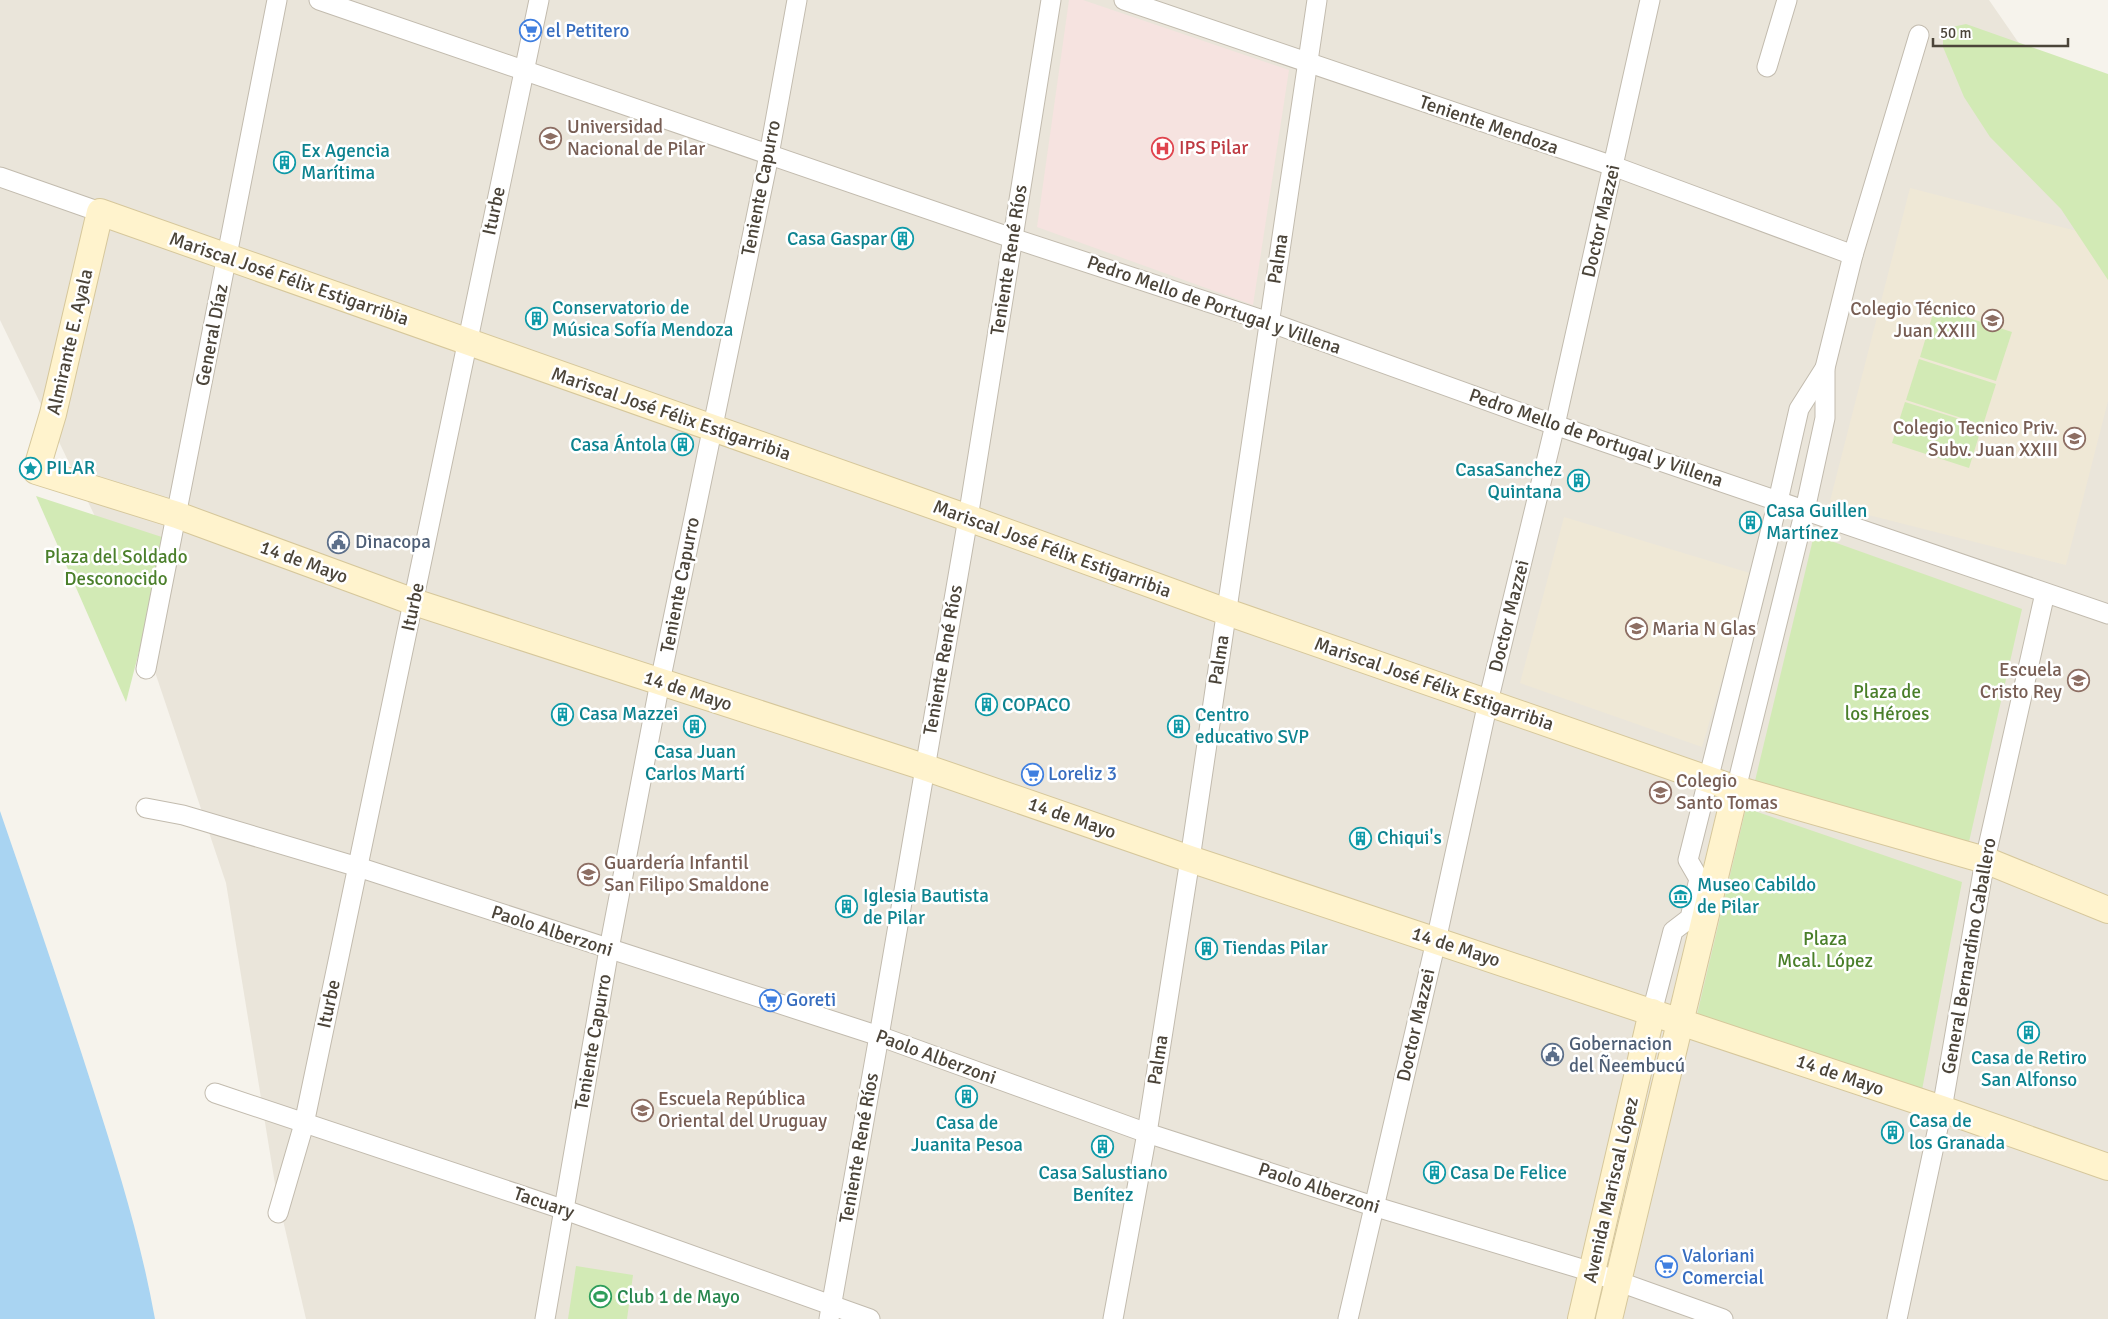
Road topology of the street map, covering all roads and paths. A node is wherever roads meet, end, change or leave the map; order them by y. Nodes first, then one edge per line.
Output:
1 (278, 0) edge
2 (318, 0) edge
3 (540, 0) edge
4 (797, 0) edge
5 (1051, 0) edge
6 (1124, 0) edge
7 (1317, 0) edge
8 (1650, 0) edge
9 (1787, 0) edge
10 (1919, 36) dead end
11 (1308, 64) junction
12 (1767, 67) dead end
13 (524, 70) junction
14 (769, 155) junction
15 (1613, 166) junction
16 (0, 177) edge
17 (100, 212) junction
18 (1012, 238) junction
19 (1853, 255) junction
20 (227, 257) junction
21 (1269, 322) junction
22 (467, 342) junction
23 (1825, 368) junction
24 (1555, 425) junction
25 (712, 428) junction
26 (36, 471) joint
27 (1778, 501) junction
28 (1805, 510) junction
29 (177, 515) junction
30 (968, 518) junction
31 (2045, 593) junction
32 (414, 602) junction
33 (1227, 612) junction
34 (2108, 614) edge
35 (146, 669) dead end
36 (660, 682) junction
37 (1488, 702) junction
38 (924, 767) junction
39 (1707, 779) junction
40 (1736, 789) junction
41 (146, 808) dead end
42 (1190, 859) junction
43 (1985, 860) junction
44 (358, 867) junction
45 (2108, 910) edge
46 (1436, 941) junction
47 (609, 949) junction
48 (1652, 1012) junction
49 (1680, 1021) junction
50 (879, 1036) junction
51 (215, 1094) dead end
52 (1942, 1109) junction
53 (304, 1124) junction
54 (1147, 1133) junction
55 (2108, 1167) edge
56 (1373, 1206) junction
57 (565, 1210) junction
58 (278, 1213) dead end
59 (1592, 1272) junction
60 (1617, 1282) junction
61 (830, 1312) edge
62 (545, 1319) edge
63 (870, 1319) edge
64 (1113, 1319) edge
65 (1348, 1319) edge
66 (1581, 1319) edge
67 (1609, 1319) edge
68 (1723, 1319) edge
69 (1896, 1319) edge

1 - 20 street, General Díaz
2 - 13 street, Pedro Mello de Portugal y Villena
3 - 13 street, Iturbe
4 - 14 street, Teniente Capurro
5 - 18 street, Teniente René Ríos
6 - 11 street, Teniente Mendoza
7 - 11 street, Palma
8 - 15 street, Doctor Mazzei
9 - 12 street
10 - 19 street
11 - 15 street, Teniente Mendoza
11 - 21 street, Palma
13 - 14 street, Pedro Mello de Portugal y Villena
13 - 22 street, Iturbe
14 - 18 street, Pedro Mello de Portugal y Villena
14 - 25 street, Teniente Capurro
15 - 19 street, Teniente Mendoza
15 - 24 street, Doctor Mazzei
16 - 17 street, Mariscal José Félix Estigarribia
17 - 20 main road, Mariscal José Félix Estigarribia
17 - 26 main road, Almirante E. Ayala
18 - 21 street, Pedro Mello de Portugal y Villena
18 - 30 street, Teniente René Ríos
19 - 23 street
20 - 22 main road, Mariscal José Félix Estigarribia
20 - 29 street, General Díaz
21 - 24 street, Pedro Mello de Portugal y Villena
21 - 33 street, Palma
22 - 25 main road, Mariscal José Félix Estigarribia
22 - 32 street, Iturbe
23 - 27 street, Avenida Mariscal López
23 - 28 street
24 - 27 street, Pedro Mello de Portugal y Villena
24 - 37 street, Doctor Mazzei
25 - 30 main road, Mariscal José Félix Estigarribia
25 - 36 street, Teniente Capurro
26 - 29 main road, 14 de Mayo
27 - 28 street, Pedro Mello de Portugal y Villena
27 - 39 street, Avenida Mariscal López
28 - 31 street, Pedro Mello de Portugal y Villena
28 - 40 street
29 - 32 main road, 14 de Mayo
29 - 35 street, General Díaz
30 - 33 main road, Mariscal José Félix Estigarribia
30 - 38 street, Teniente René Ríos
31 - 34 street, Pedro Mello de Portugal y Villena
31 - 43 street, General Bernardino Caballero
32 - 36 main road, 14 de Mayo
32 - 44 street, Iturbe
33 - 37 main road, Mariscal José Félix Estigarribia
33 - 42 street, Palma
36 - 38 main road, 14 de Mayo
36 - 47 street, Teniente Capurro
37 - 39 main road, Mariscal José Félix Estigarribia
37 - 46 street, Doctor Mazzei
38 - 42 main road, 14 de Mayo
38 - 50 street, Teniente René Ríos
39 - 40 main road, Mariscal José Félix Estigarribia
39 - 48 street, Avenida Mariscal López
40 - 43 main road, Mariscal José Félix Estigarribia
40 - 49 main road, Avenida Mariscal López
41 - 44 street, Paolo Alberzoni
42 - 46 main road, 14 de Mayo
42 - 54 street, Palma
43 - 45 main road, Mariscal José Félix Estigarribia
43 - 52 street, General Bernardino Caballero
44 - 47 street, Paolo Alberzoni
44 - 53 street, Iturbe
46 - 48 main road, 14 de Mayo
46 - 56 street, Doctor Mazzei
47 - 50 street, Paolo Alberzoni
47 - 57 street, Teniente Capurro
48 - 49 main road, 14 de Mayo
48 - 59 main road, Avenida Mariscal López
49 - 52 main road, 14 de Mayo
49 - 60 main road, Avenida Mariscal López
50 - 54 street, Paolo Alberzoni
50 - 61 street, Teniente René Ríos
51 - 53 street, Tacuary
52 - 55 main road, 14 de Mayo
52 - 69 street, General Bernardino Caballero
53 - 57 street, Tacuary
53 - 58 street, Iturbe
54 - 56 street, Paolo Alberzoni
54 - 64 street, Palma
56 - 59 street, Paolo Alberzoni
56 - 65 street, Doctor Mazzei
57 - 61 street, Tacuary
57 - 62 street, Teniente Capurro
59 - 60 street, Paolo Alberzoni
59 - 66 main road, Avenida Mariscal López
60 - 67 main road, Avenida Mariscal López
60 - 68 street, Paolo Alberzoni
61 - 63 street, Tacuary

